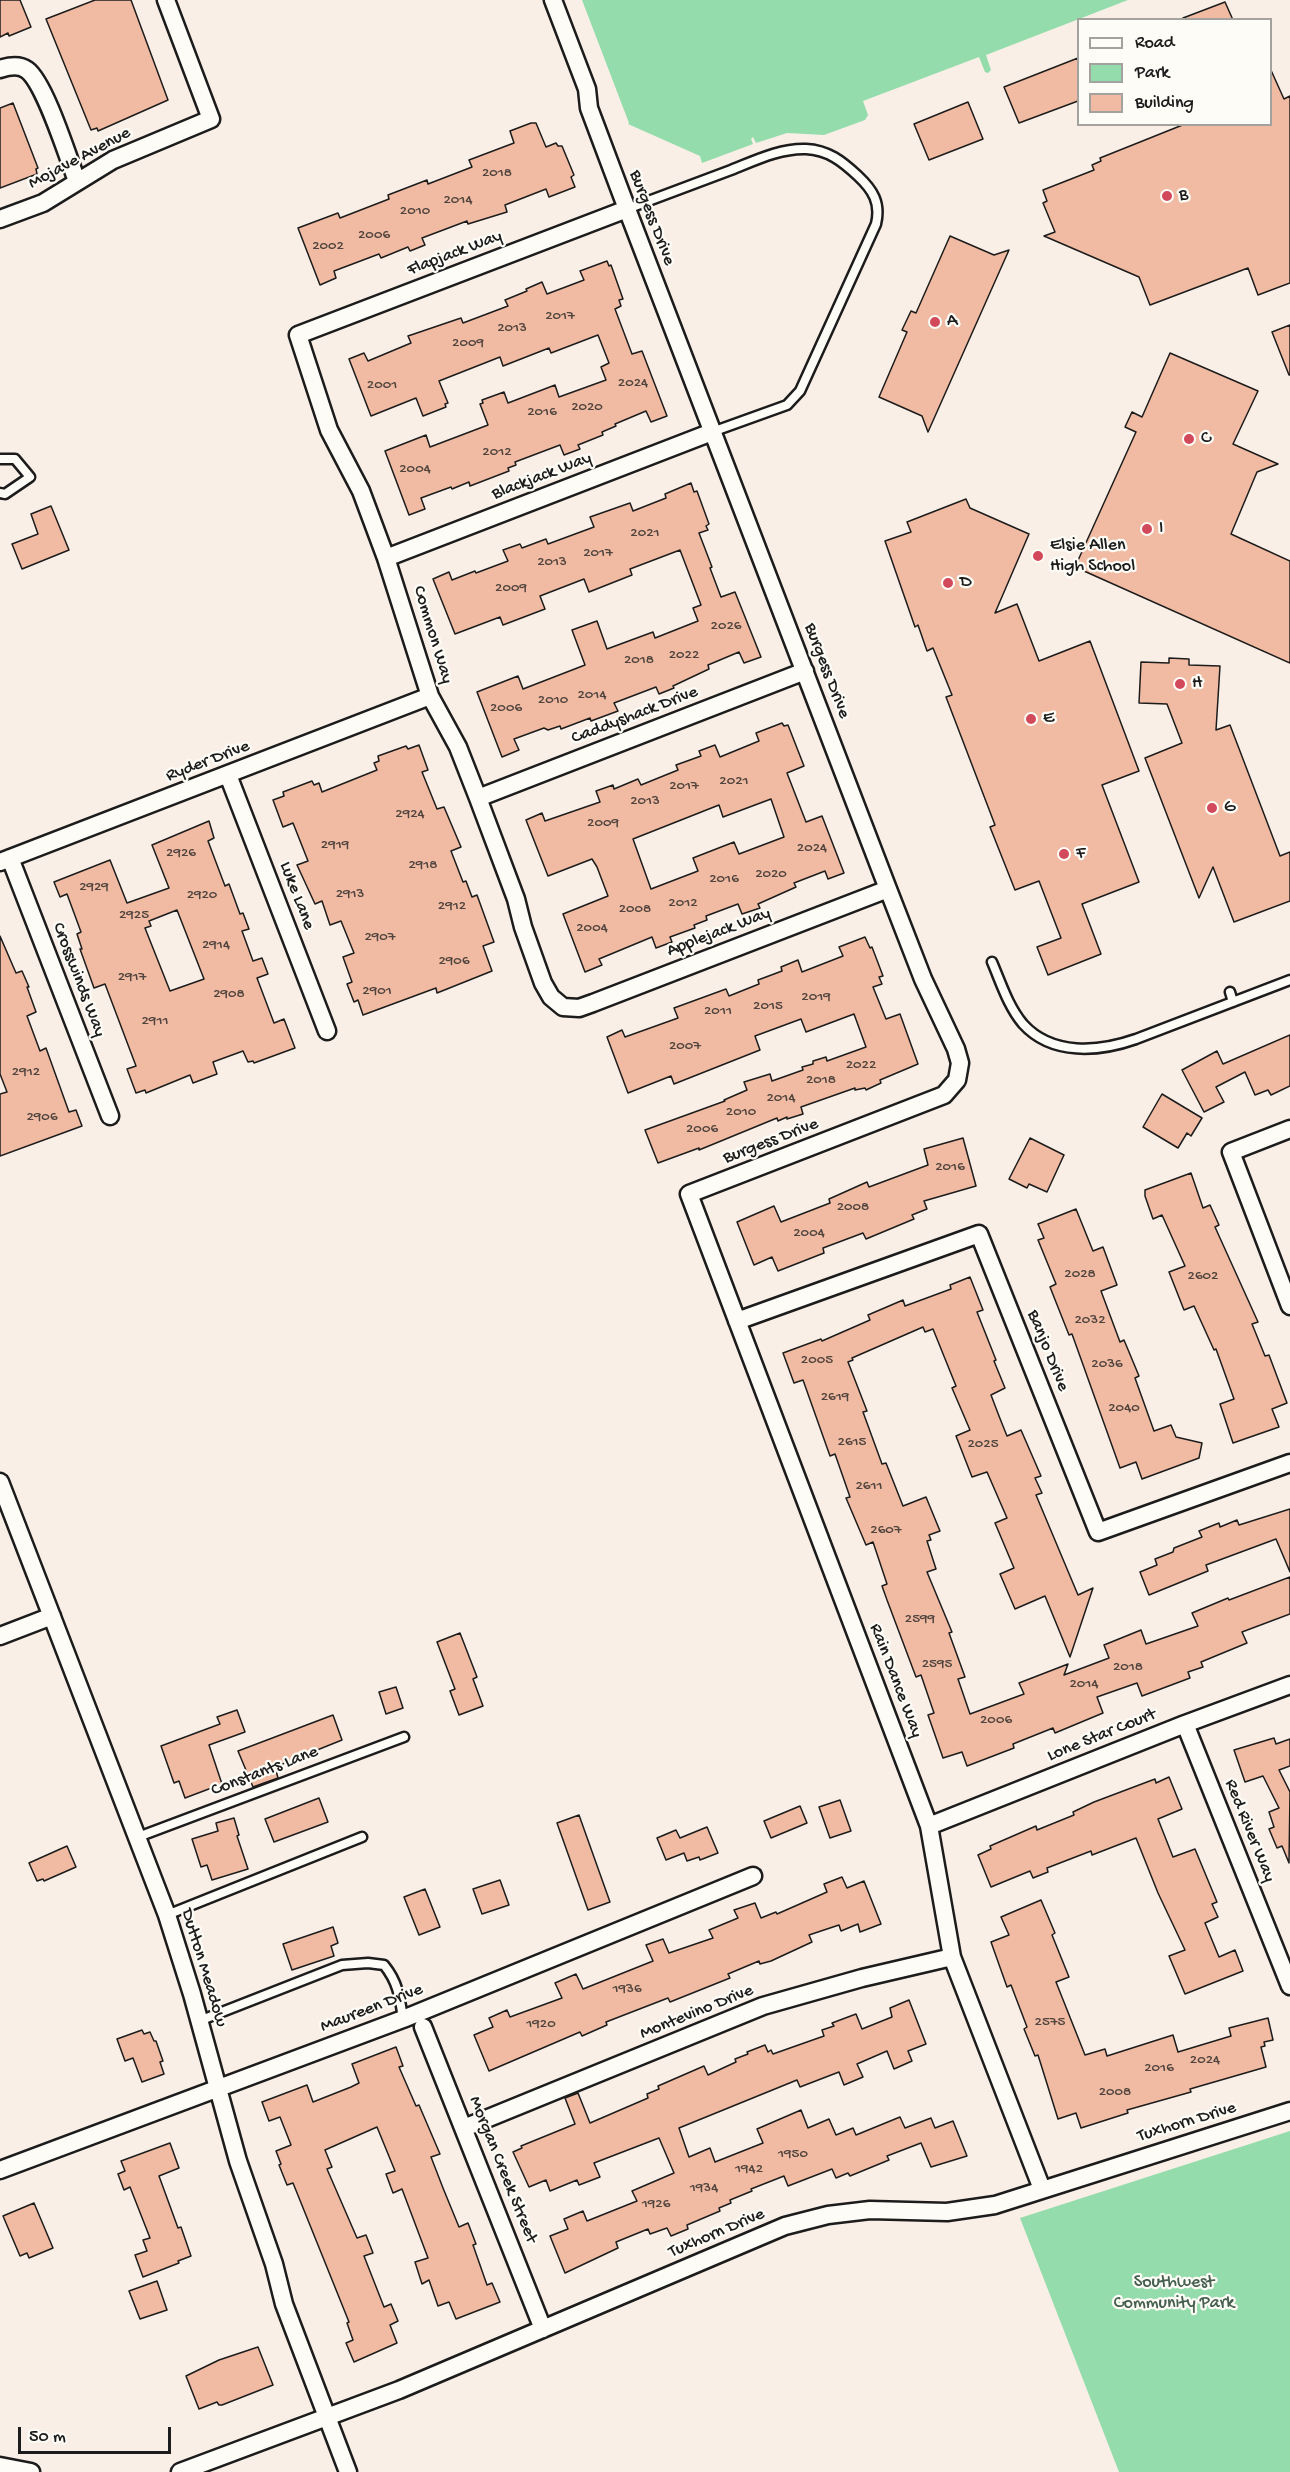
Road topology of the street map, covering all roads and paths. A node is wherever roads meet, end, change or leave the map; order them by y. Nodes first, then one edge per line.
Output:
1 (166, 0) edge
2 (553, 0) edge
3 (0, 69) edge
4 (77, 181) junction
5 (627, 209) junction
6 (0, 219) edge
7 (298, 335) joint
8 (712, 432) junction
9 (0, 459) edge
10 (0, 493) edge
11 (386, 558) junction
12 (805, 671) junction
13 (430, 696) junction
14 (228, 775) junction
15 (478, 798) junction
16 (5, 860) edge
17 (888, 889) junction
18 (992, 962) dead end
19 (1290, 980) edge
20 (1230, 992) dead end
21 (1233, 1002) junction
22 (563, 1006) joint
23 (327, 1032) dead end
24 (110, 1116) dead end
25 (1290, 1129) edge
26 (689, 1194) joint
27 (1290, 1306) edge
28 (737, 1321) junction
29 (1290, 1463) edge
30 (0, 1482) edge
31 (52, 1616) junction
32 (0, 1636) edge
33 (1290, 1685) edge
34 (1185, 1724) junction
35 (404, 1737) dead end
36 (929, 1826) junction
37 (138, 1837) junction
38 (362, 1837) dead end
39 (753, 1876) dead end
40 (167, 1915) junction
41 (952, 1957) junction
42 (1290, 1986) edge
43 (403, 2019) junction
44 (200, 2021) junction
45 (423, 2027) dead end
46 (217, 2087) junction
47 (1290, 2111) edge
48 (464, 2128) junction
49 (0, 2170) edge
50 (1042, 2189) junction
51 (543, 2329) junction
52 (328, 2419) junction
53 (0, 2466) edge
54 (24, 2471) edge
55 (180, 2472) edge
56 (348, 2472) edge

1 - 4 street, Mojave Avenue
2 - 5 street, Burgess Drive
3 - 4 street
4 - 6 street, Mojave Avenue
5 - 7 street, Flapjack Way
5 - 8 street, Burgess Drive
5 - 8 lane
7 - 11 street, Common Way
8 - 11 street, Blackjack Way
8 - 12 street, Burgess Drive
9 - 10 lane
11 - 13 street, Common Way
12 - 15 street, Caddyshack Drive
12 - 17 street, Burgess Drive
13 - 14 street, Ryder Drive
13 - 15 street, Common Way
14 - 16 street, Ryder Drive
14 - 23 street, Luke Lane
15 - 22 street, Common Way
16 - 24 street, Crosswinds Way
17 - 22 street, Applejack Way
17 - 26 street, Burgess Drive
18 - 21 lane
19 - 21 lane
20 - 21 lane
25 - 27 street
26 - 28 street, Rain Dance Way
28 - 29 street, Banjo Drive
28 - 36 street, Rain Dance Way
30 - 31 street, Dutton Meadow
31 - 32 street
31 - 37 street, Dutton Meadow
33 - 34 street, Lone Star Court
34 - 36 street, Lone Star Court
34 - 42 street, Red River Way
35 - 37 lane, Constants Lane
36 - 41 street, Rain Dance Way
37 - 40 street, Dutton Meadow
38 - 40 lane
39 - 43 street, Maureen Drive
40 - 44 street, Dutton Meadow
41 - 48 street, Montevino Drive
41 - 50 street, Rain Dance Way
43 - 44 lane
43 - 46 street, Maureen Drive
44 - 46 street, Dutton Meadow
45 - 48 street, Morgan Creek Street
46 - 49 street, Maureen Drive
46 - 52 street, Dutton Meadow
47 - 50 street, Tuxhorn Drive
48 - 51 street, Morgan Creek Street
50 - 51 street, Tuxhorn Drive
51 - 52 street, Tuxhorn Drive
52 - 55 street, Tuxhorn Drive
52 - 56 street, Dutton Meadow
53 - 54 street

